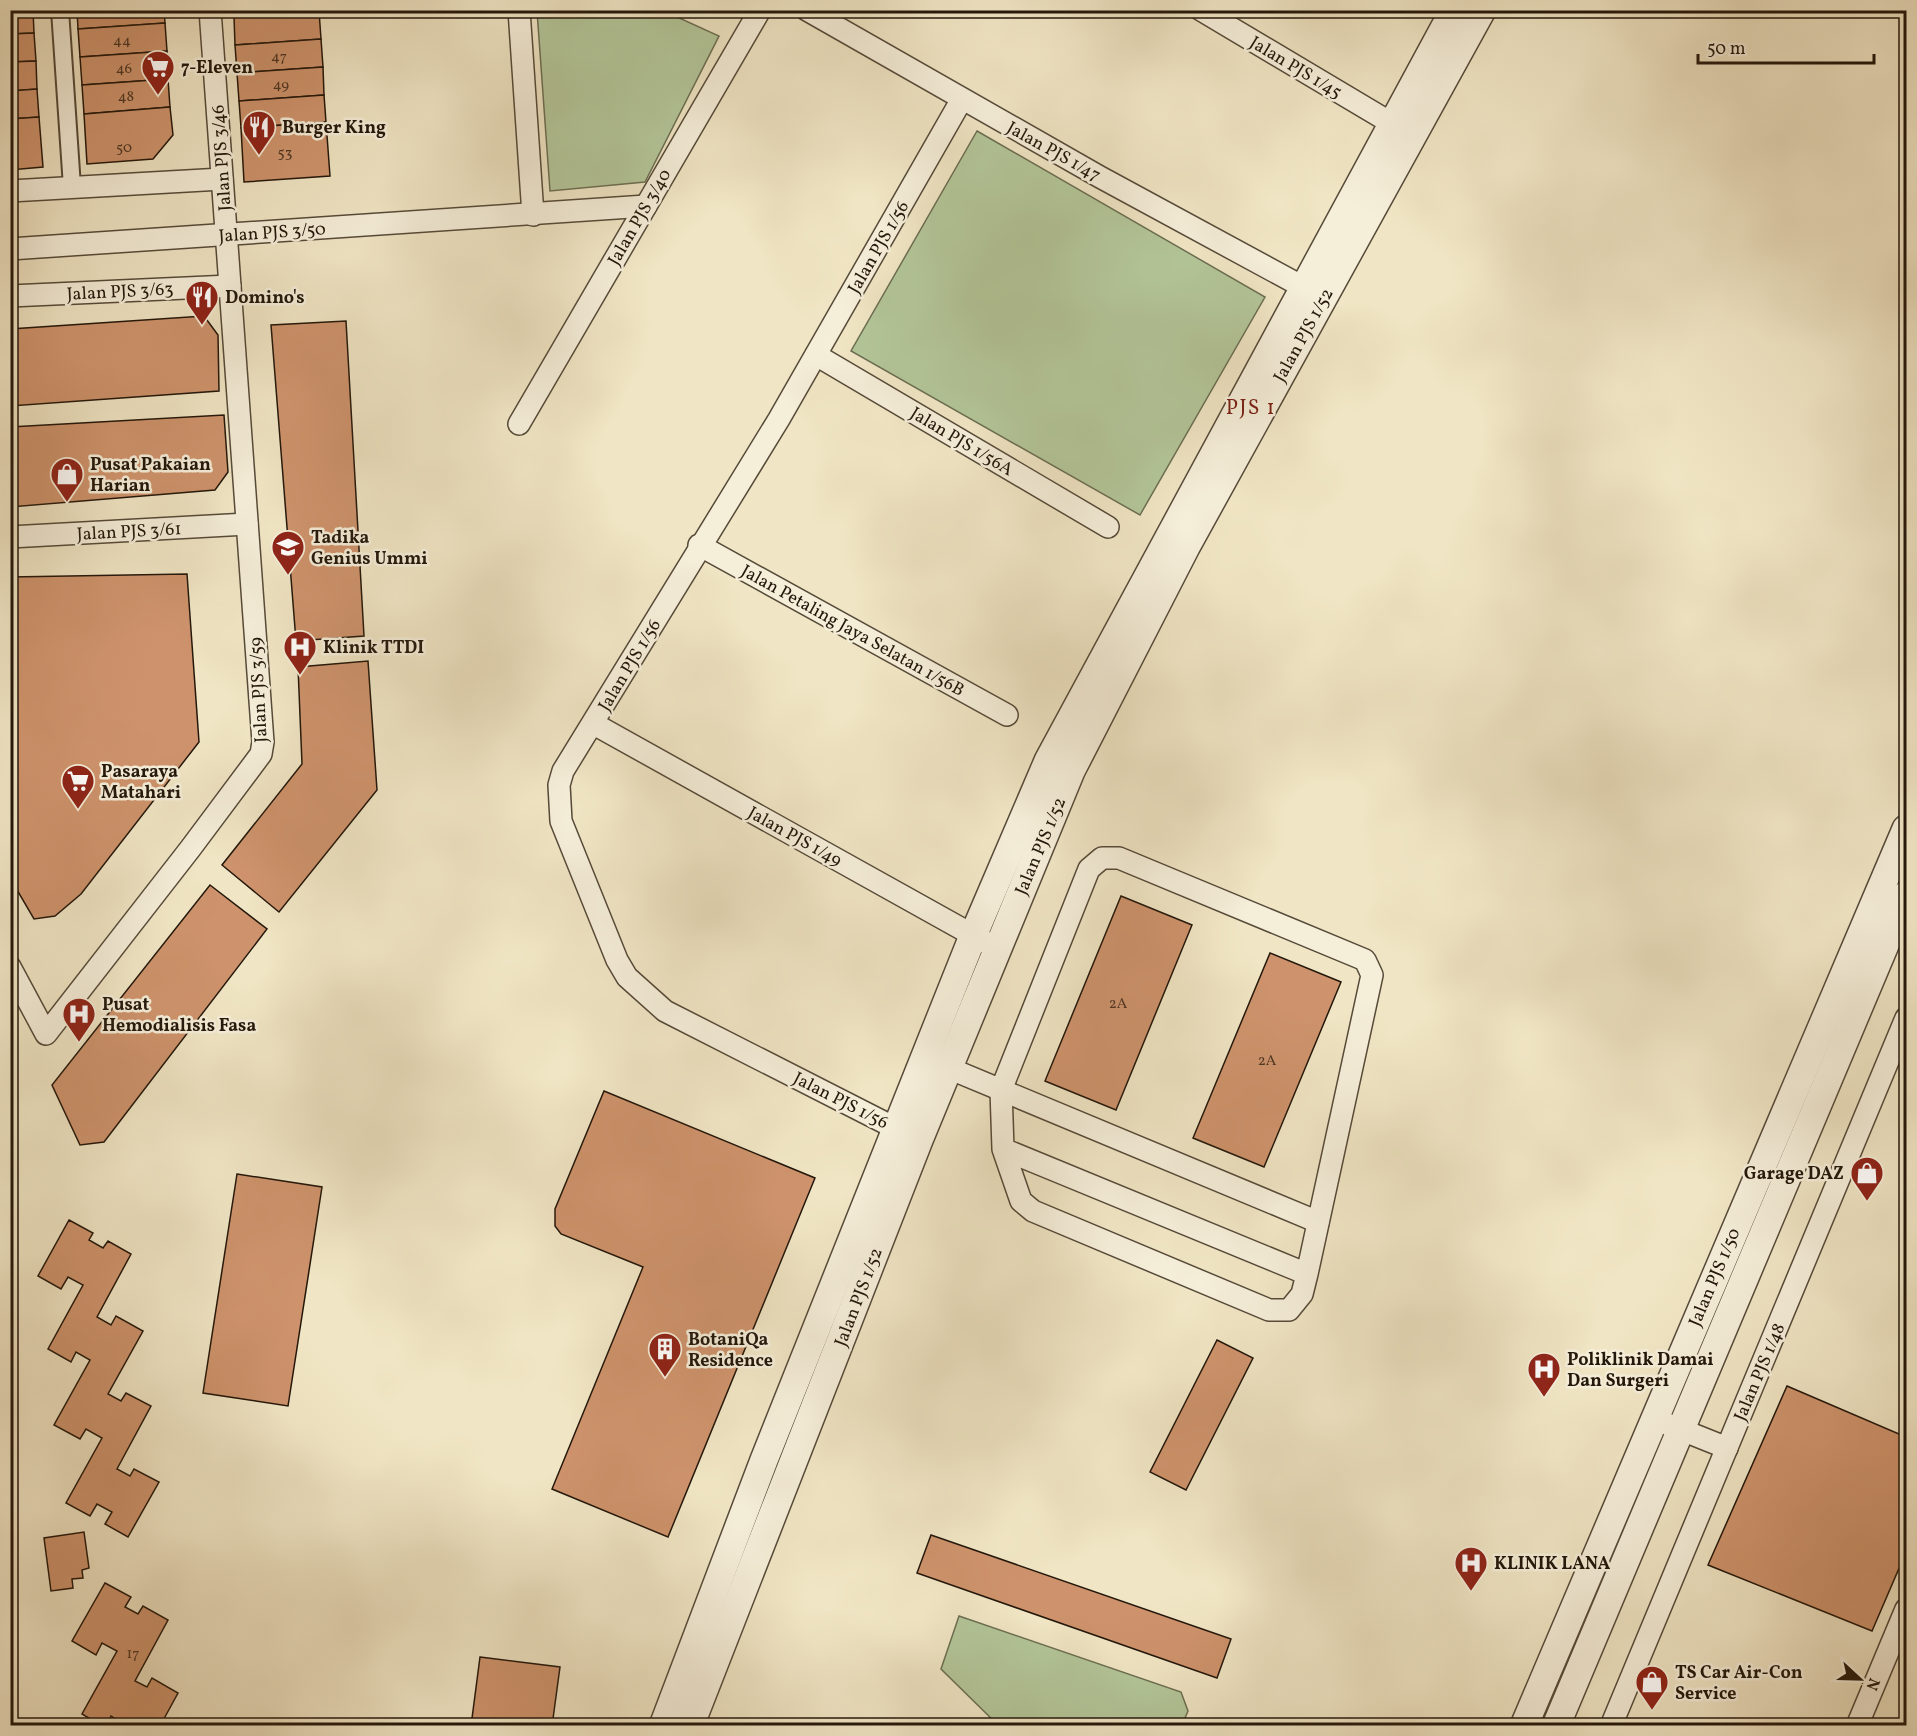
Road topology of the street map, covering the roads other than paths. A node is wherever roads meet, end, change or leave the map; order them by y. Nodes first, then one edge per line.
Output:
1 (60, 10) edge
2 (210, 10) edge
3 (519, 10) edge
4 (760, 10) edge
5 (807, 10) edge
6 (1201, 10) edge
7 (1454, 10) edge
8 (1482, 10) edge
9 (962, 99) junction
10 (1402, 130) junction
11 (1383, 165) junction
12 (222, 179) junction
13 (72, 188) junction
14 (10, 191) edge
15 (646, 206) junction
16 (533, 215) junction
17 (226, 235) junction
18 (10, 249) edge
19 (230, 286) junction
20 (1303, 287) junction
21 (10, 296) edge
22 (816, 355) junction
23 (519, 424) dead end
24 (247, 524) junction
25 (1108, 527) dead end
26 (10, 537) edge
27 (699, 545) junction
28 (1007, 715) dead end
29 (594, 724) junction
30 (1060, 766) junction
31 (1906, 829) edge
32 (1906, 895) edge
33 (1866, 920) junction
34 (1899, 933) edge
35 (985, 942) junction
36 (10, 967) edge
37 (1906, 1018) edge
38 (937, 1063) junction
39 (1001, 1090) junction
40 (897, 1129) junction
41 (1003, 1149) junction
42 (1318, 1222) junction
43 (1307, 1274) junction
44 (1654, 1419) junction
45 (1681, 1429) junction
46 (1727, 1448) junction
47 (764, 1460) junction
48 (790, 1470) junction
49 (1906, 1609) edge
50 (663, 1725) edge
51 (690, 1725) edge
52 (1524, 1725) edge
53 (1556, 1725) edge
54 (1611, 1725) edge
55 (1857, 1725) edge

1 - 13 street
2 - 12 street, Jalan PJS 3/46
3 - 16 street
4 - 15 street, Jalan PJS 3/40
5 - 9 street, Jalan PJS 1/47
6 - 10 street, Jalan PJS 1/45
7 - 10 street, Jalan PJS 1/52
8 - 10 street, Jalan PJS 1/52
9 - 20 street, Jalan PJS 1/47
9 - 22 street, Jalan PJS 1/56
10 - 11 street, Jalan PJS 1/52
11 - 20 street, Jalan PJS 1/52
11 - 30 street, Jalan PJS 1/52
12 - 13 street
12 - 17 street, Jalan PJS 3/46
13 - 14 street
15 - 16 street, Jalan PJS 3/50
15 - 23 street, Jalan PJS 3/40
16 - 17 street, Jalan PJS 3/50
17 - 18 street, Jalan PJS 3/50
17 - 19 street, Jalan PJS 3/59
19 - 21 street, Jalan PJS 3/63
19 - 24 street, Jalan PJS 3/59
20 - 30 street, Jalan PJS 1/52
22 - 25 street, Jalan PJS 1/56A
22 - 27 street, Jalan PJS 1/56
24 - 26 street, Jalan PJS 3/61
24 - 36 street, Jalan PJS 3/59
27 - 28 street, Jalan Petaling Jaya Selatan 1/56B
27 - 29 street, Jalan PJS 1/56
29 - 35 street, Jalan PJS 1/49
29 - 40 street, Jalan PJS 1/56
30 - 35 street, Jalan PJS 1/52
31 - 33 street, Jalan PJS 1/50
32 - 34 street, Jalan PJS 1/50
33 - 34 street
33 - 44 street, Jalan PJS 1/50
34 - 45 street, Jalan PJS 1/50
35 - 38 street, Jalan PJS 1/52
37 - 46 street, Jalan PJS 1/48
38 - 39 street
38 - 40 street, Jalan PJS 1/52
38 - 48 street, Jalan PJS 1/52
39 - 41 street
39 - 42 street
39 - 42 street
40 - 47 street, Jalan PJS 1/52
41 - 43 street
41 - 43 street
42 - 43 street
44 - 45 street
44 - 52 street, Jalan PJS 1/50
45 - 46 street
45 - 53 street, Jalan PJS 1/50
46 - 54 street, Jalan PJS 1/48
47 - 48 street
47 - 50 street, Jalan PJS 1/52
48 - 51 street, Jalan PJS 1/52
49 - 55 street

